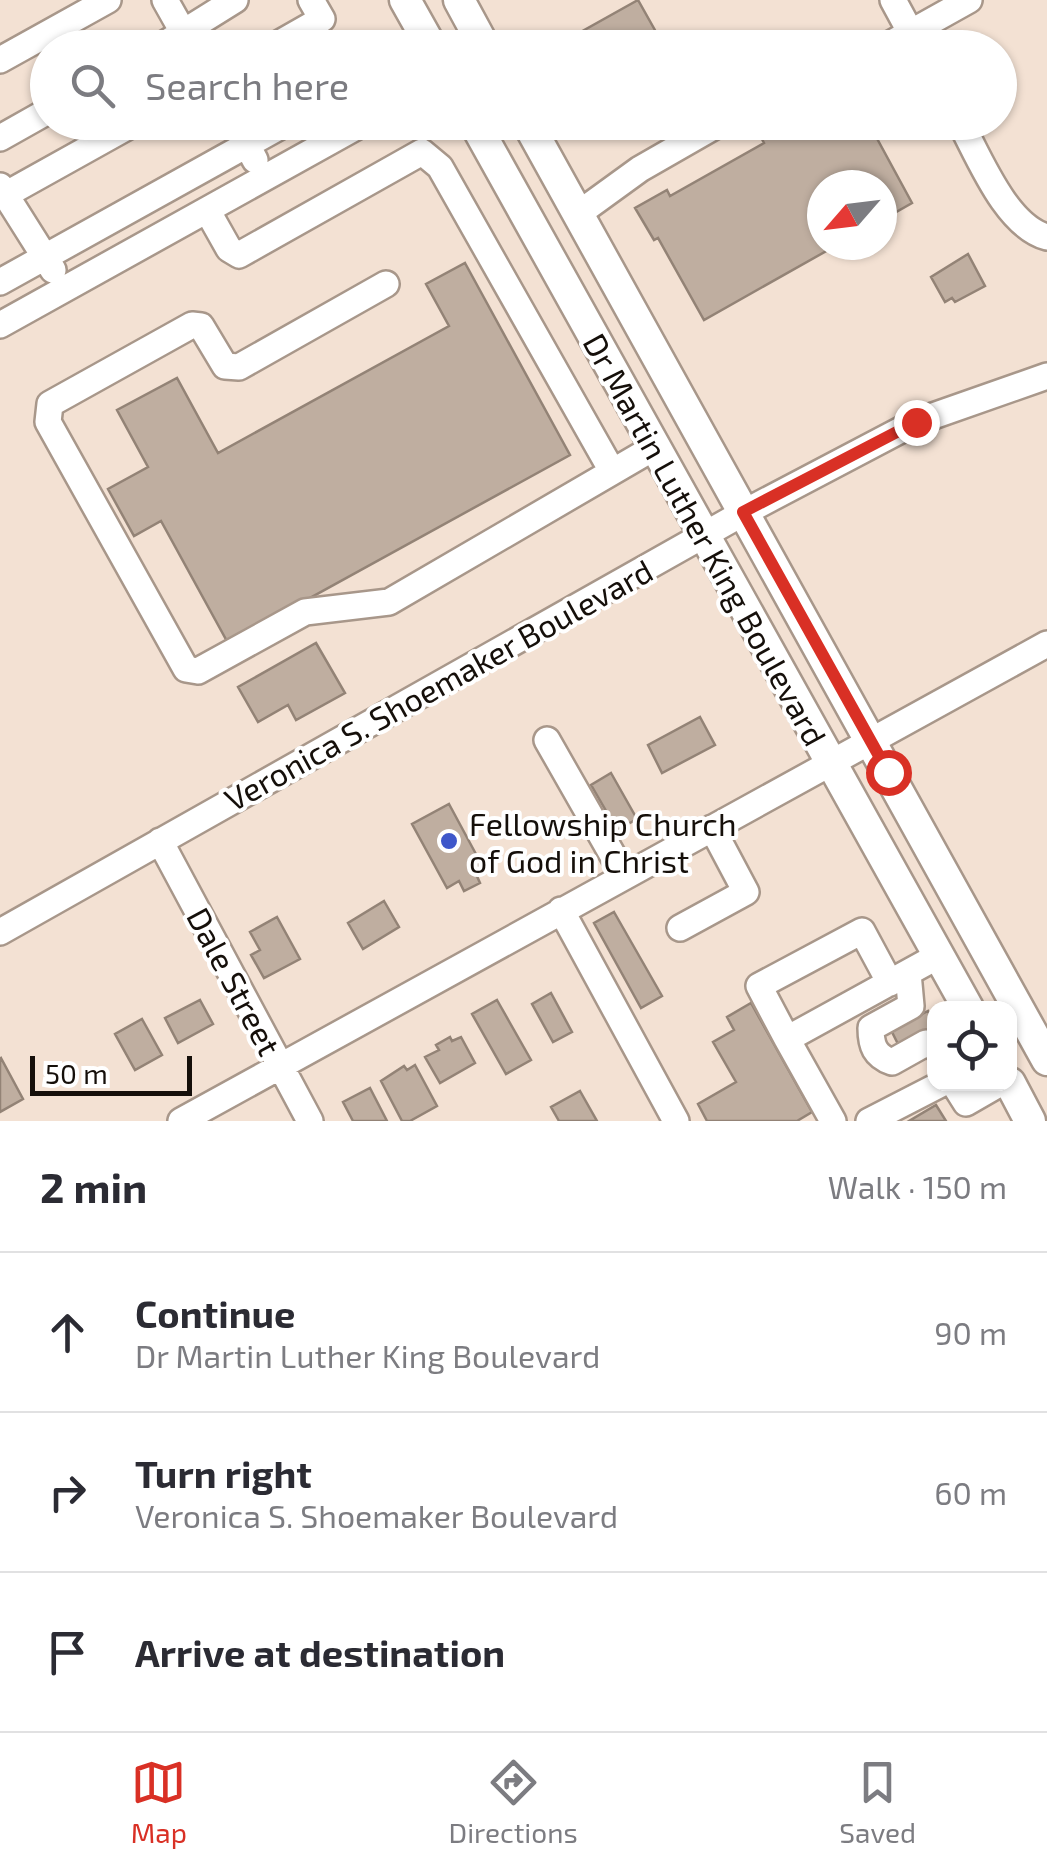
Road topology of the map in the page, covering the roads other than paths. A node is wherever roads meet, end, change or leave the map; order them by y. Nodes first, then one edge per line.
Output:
1 (108, 0) edge
2 (165, 0) edge
3 (235, 0) edge
4 (312, 0) edge
5 (406, 0) edge
6 (455, 0) edge
7 (893, 0) edge
8 (969, 0) edge
9 (54, 30) edge
10 (182, 30) edge
11 (200, 30) edge
12 (303, 30) edge
13 (420, 30) edge
14 (442, 30) edge
15 (474, 30) edge
16 (910, 30) edge
17 (927, 30) edge
18 (30, 43) edge
19 (0, 60) edge
20 (30, 121) edge
21 (0, 138) edge
22 (101, 140) edge
23 (231, 140) edge
24 (244, 140) edge
25 (332, 140) edge
26 (484, 140) edge
27 (536, 140) edge
28 (691, 140) edge
29 (970, 140) edge
30 (264, 178) junction
31 (3, 190) edge
32 (207, 210) junction
33 (578, 214) junction
34 (1044, 236) edge
35 (46, 256) junction
36 (0, 282) edge
37 (386, 284) dead end
38 (63, 290) junction
39 (0, 325) edge
40 (1047, 376) edge
41 (655, 447) junction
42 (612, 471) junction
43 (743, 512) junction
44 (704, 534) junction
45 (1047, 644) edge
46 (548, 740) dead end
47 (871, 742) junction
48 (831, 763) junction
49 (712, 828) junction
50 (160, 841) junction
51 (624, 876) junction
52 (560, 910) junction
53 (680, 928) dead end
54 (0, 932) edge
55 (938, 956) junction
56 (899, 978) junction
57 (964, 1001) edge
58 (787, 1039) junction
59 (927, 1044) edge
60 (1047, 1060) edge
61 (280, 1066) junction
62 (927, 1091) edge
63 (1015, 1091) edge
64 (1032, 1118) edge
65 (181, 1121) edge
66 (310, 1121) edge
67 (676, 1121) edge
68 (833, 1121) edge
69 (869, 1121) edge

1 - 9 street
2 - 10 street
3 - 11 street
4 - 12 street
5 - 13 main road
6 - 14 main road
6 - 15 main road
7 - 16 street
8 - 17 street
18 - 19 street
20 - 21 street
22 - 31 street
23 - 35 street
24 - 30 street
25 - 30 street
26 - 41 main road, Dr Martin Luther King Boulevard
27 - 33 main road, Dr Martin Luther King Boulevard
28 - 33 street
29 - 34 street
30 - 32 street
31 - 35 street
32 - 38 street
32 - 42 street
33 - 43 main road, Dr Martin Luther King Boulevard
35 - 36 street
35 - 38 street
37 - 42 street
38 - 39 street
40 - 43 street, Veronica S. Shoemaker Boulevard
41 - 42 street
41 - 44 main road, Dr Martin Luther King Boulevard
43 - 44 street, Veronica S. Shoemaker Boulevard
43 - 47 main road, Dr Martin Luther King Boulevard
44 - 48 main road, Dr Martin Luther King Boulevard
44 - 50 street, Veronica S. Shoemaker Boulevard
45 - 47 street
46 - 51 street
47 - 48 street
47 - 60 main road, Dr Martin Luther King Boulevard
48 - 49 street
48 - 55 main road, Dr Martin Luther King Boulevard
49 - 51 street
49 - 53 street
50 - 54 street, Veronica S. Shoemaker Boulevard
50 - 61 street, Dale Street
51 - 52 street
52 - 61 street
52 - 67 street
55 - 56 street
55 - 57 main road, Dr Martin Luther King Boulevard
56 - 58 street
56 - 58 street
56 - 59 street
58 - 68 street
61 - 65 street
61 - 66 street, Dale Street
62 - 69 street
63 - 64 main road

